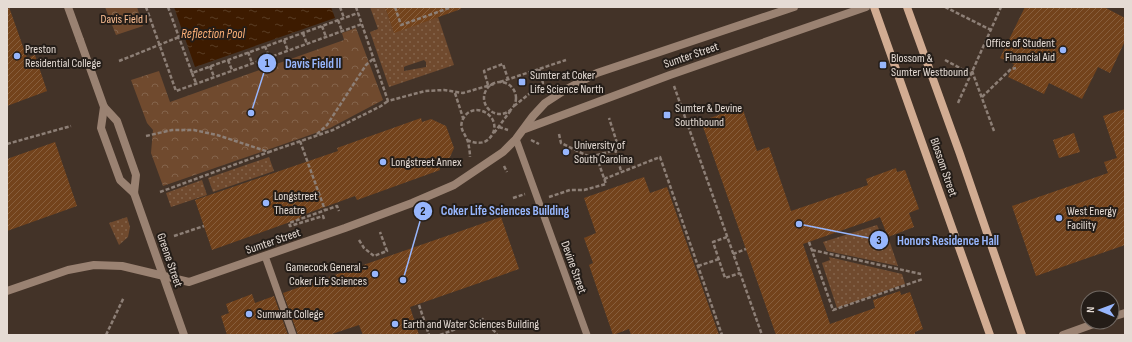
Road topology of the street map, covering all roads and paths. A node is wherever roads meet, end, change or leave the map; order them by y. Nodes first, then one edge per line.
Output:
1 (68, 7) edge
2 (146, 7) edge
3 (168, 7) edge
4 (340, 7) edge
5 (356, 7) edge
6 (395, 7) edge
7 (452, 7) edge
8 (794, 7) edge
9 (866, 7) edge
10 (874, 7) edge
11 (907, 7) edge
12 (945, 7) edge
13 (1001, 7) edge
14 (358, 13) junction
15 (344, 18) junction
16 (338, 20) junction
17 (362, 24) junction
18 (322, 26) junction
19 (991, 30) junction
20 (342, 31) junction
21 (303, 33) junction
22 (179, 37) junction
23 (326, 37) junction
24 (284, 40) junction
25 (307, 44) junction
26 (159, 45) junction
27 (265, 46) junction
28 (288, 50) junction
29 (248, 52) junction
30 (268, 57) junction
31 (374, 59) junction
32 (228, 60) junction
33 (566, 60) dead end
34 (945, 60) dead end
35 (119, 61) dead end
36 (252, 63) junction
37 (210, 66) junction
38 (1016, 68) dead end
39 (539, 69) junction
40 (232, 70) junction
41 (192, 72) junction
42 (971, 73) junction
43 (670, 74) junction
44 (214, 77) junction
45 (508, 79) junction
46 (499, 82) junction
47 (196, 84) junction
48 (494, 84) junction
49 (488, 85) junction
50 (455, 93) junction
51 (982, 97) junction
52 (388, 101) junction
53 (958, 102) dead end
54 (104, 106) junction
55 (512, 108) junction
56 (609, 118) dead end
57 (463, 119) junction
58 (71, 126) dead end
59 (499, 127) junction
60 (525, 129) junction
61 (994, 131) dead end
62 (512, 132) dead end
63 (559, 134) dead end
64 (146, 136) dead end
65 (316, 136) junction
66 (491, 136) junction
67 (516, 139) junction
68 (467, 140) junction
69 (530, 140) dead end
70 (300, 141) junction
71 (7, 144) edge
72 (539, 144) dead end
73 (615, 149) junction
74 (269, 152) junction
75 (596, 155) junction
76 (470, 157) dead end
77 (504, 165) dead end
78 (621, 171) junction
79 (506, 172) dead end
80 (604, 179) junction
81 (160, 192) dead end
82 (134, 193) junction
83 (538, 200) junction
84 (325, 210) junction
85 (339, 211) dead end
86 (324, 219) dead end
87 (204, 226) dead end
88 (380, 232) dead end
89 (174, 236) dead end
90 (727, 237) junction
91 (359, 240) dead end
92 (809, 242) dead end
93 (746, 249) dead end
94 (812, 250) junction
95 (733, 254) junction
96 (378, 255) junction
97 (264, 256) junction
98 (380, 259) dead end
99 (719, 259) junction
100 (698, 266) junction
101 (740, 273) junction
102 (921, 274) dead end
103 (164, 276) junction
104 (923, 280) dead end
105 (7, 291) edge
106 (124, 297) dead end
107 (419, 305) dead end
108 (1080, 329) edge
109 (497, 334) dead end
110 (106, 335) edge
111 (184, 335) edge
112 (293, 335) edge
113 (430, 335) edge
114 (440, 335) edge
115 (587, 335) edge
116 (722, 335) edge
117 (762, 335) edge
118 (990, 335) edge
119 (1022, 335) edge
120 (1063, 335) edge

1 - 54 street, Greene Street
2 - 26 path
3 - 22 path
4 - 15 path
5 - 14 path
6 - 7 path
8 - 60 street, Sumter Street
9 - 43 street, Sumter Street
10 - 118 main road, Blossom Street
11 - 119 main road, Blossom Street
12 - 19 path
13 - 19 path
14 - 15 path
14 - 17 path
15 - 16 path
16 - 18 path
16 - 20 path
17 - 20 path
17 - 31 path
18 - 21 path
18 - 23 path
19 - 42 path
20 - 23 path
21 - 24 path
21 - 25 path
22 - 26 path
22 - 41 path
23 - 25 path
24 - 27 path
24 - 28 path
25 - 28 path
26 - 35 path
26 - 47 path
27 - 29 path
27 - 30 path
28 - 30 path
29 - 32 path
29 - 36 path
30 - 36 path
31 - 52 path
31 - 65 path
32 - 37 path
32 - 40 path
33 - 39 path
34 - 42 path
36 - 40 path
37 - 41 path
37 - 44 path
38 - 51 path
39 - 45 path
39 - 55 path
40 - 44 path
41 - 47 path
42 - 51 path
42 - 53 path
43 - 60 street, Sumter Street
43 - 90 path
44 - 47 path
45 - 46 path
45 - 49 path
46 - 48 path
46 - 55 path
48 - 49 path
48 - 55 path
49 - 50 path
50 - 52 path
50 - 57 path
51 - 61 path
52 - 65 path
54 - 82 street, Greene Street
54 - 82 street, Greene Street
55 - 59 path
56 - 73 path
57 - 66 path
57 - 68 path
58 - 71 path
59 - 62 path
59 - 66 path
60 - 67 street, Sumter Street
63 - 75 path
64 - 74 path
65 - 70 path
66 - 68 path
67 - 83 lane, Devine Street
67 - 97 street, Sumter Street
68 - 76 path
69 - 72 path
70 - 74 path
70 - 84 path
73 - 75 path
73 - 78 path
74 - 81 path
75 - 80 path
77 - 79 path
78 - 80 path
78 - 100 path
80 - 83 path
82 - 103 street, Greene Street
83 - 115 lane, Devine Street
84 - 85 path
84 - 86 path
87 - 89 path
88 - 96 path
90 - 95 path
90 - 99 path
91 - 96 path
92 - 94 path
93 - 95 path
94 - 102 path
94 - 104 path
95 - 101 path
96 - 98 path
97 - 103 street, Sumter Street
97 - 112 lane
99 - 100 path
99 - 101 path
100 - 116 path
101 - 117 path
103 - 105 street, Sumter Street
103 - 111 street, Greene Street
106 - 110 path
107 - 113 path
108 - 120 street
109 - 114 path

